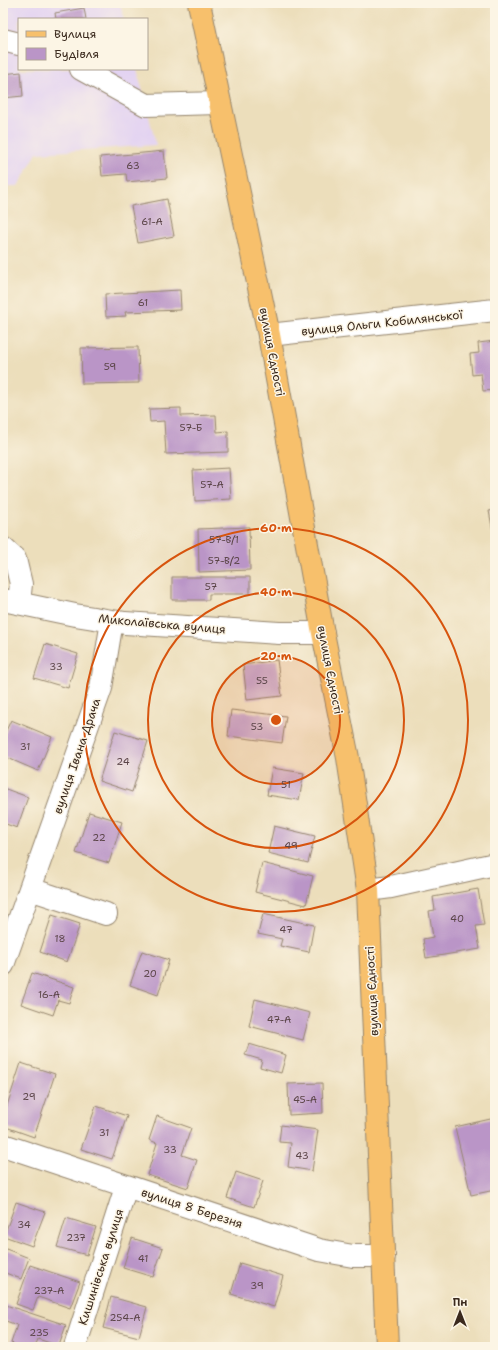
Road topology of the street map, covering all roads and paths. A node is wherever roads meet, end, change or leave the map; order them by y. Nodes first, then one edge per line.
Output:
1 (199, 3) edge
2 (3, 40) edge
3 (18, 44) edge
4 (83, 70) edge
5 (219, 103) junction
6 (495, 310) edge
7 (269, 335) junction
8 (3, 548) edge
9 (11, 602) edge
10 (112, 621) junction
11 (322, 633) junction
12 (495, 864) edge
13 (30, 889) junction
14 (368, 890) junction
15 (106, 914) dead end
16 (3, 965) edge
17 (3, 1145) edge
18 (126, 1187) junction
19 (384, 1256) junction
20 (75, 1347) edge
21 (388, 1347) edge

1 - 5 main road, вулиця Єдності
2 - 3 street
4 - 5 street
5 - 7 main road, вулиця Єдності
6 - 7 street, вулиця Ольги Кобилянської
7 - 11 main road, вулиця Єдності
8 - 9 street
9 - 10 street, Миколаївська вулиця
10 - 11 street, Миколаївська вулиця
10 - 13 street, вулиця Івана Драча
11 - 14 main road, вулиця Єдності
12 - 14 street
13 - 15 street
13 - 16 street, вулиця Івана Драча
14 - 19 main road, вулиця Єдності
17 - 18 street, вулиця 8 Березня
18 - 19 street, вулиця 8 Березня
18 - 20 street, Кишинівська вулиця
19 - 21 main road, вулиця Єдності

